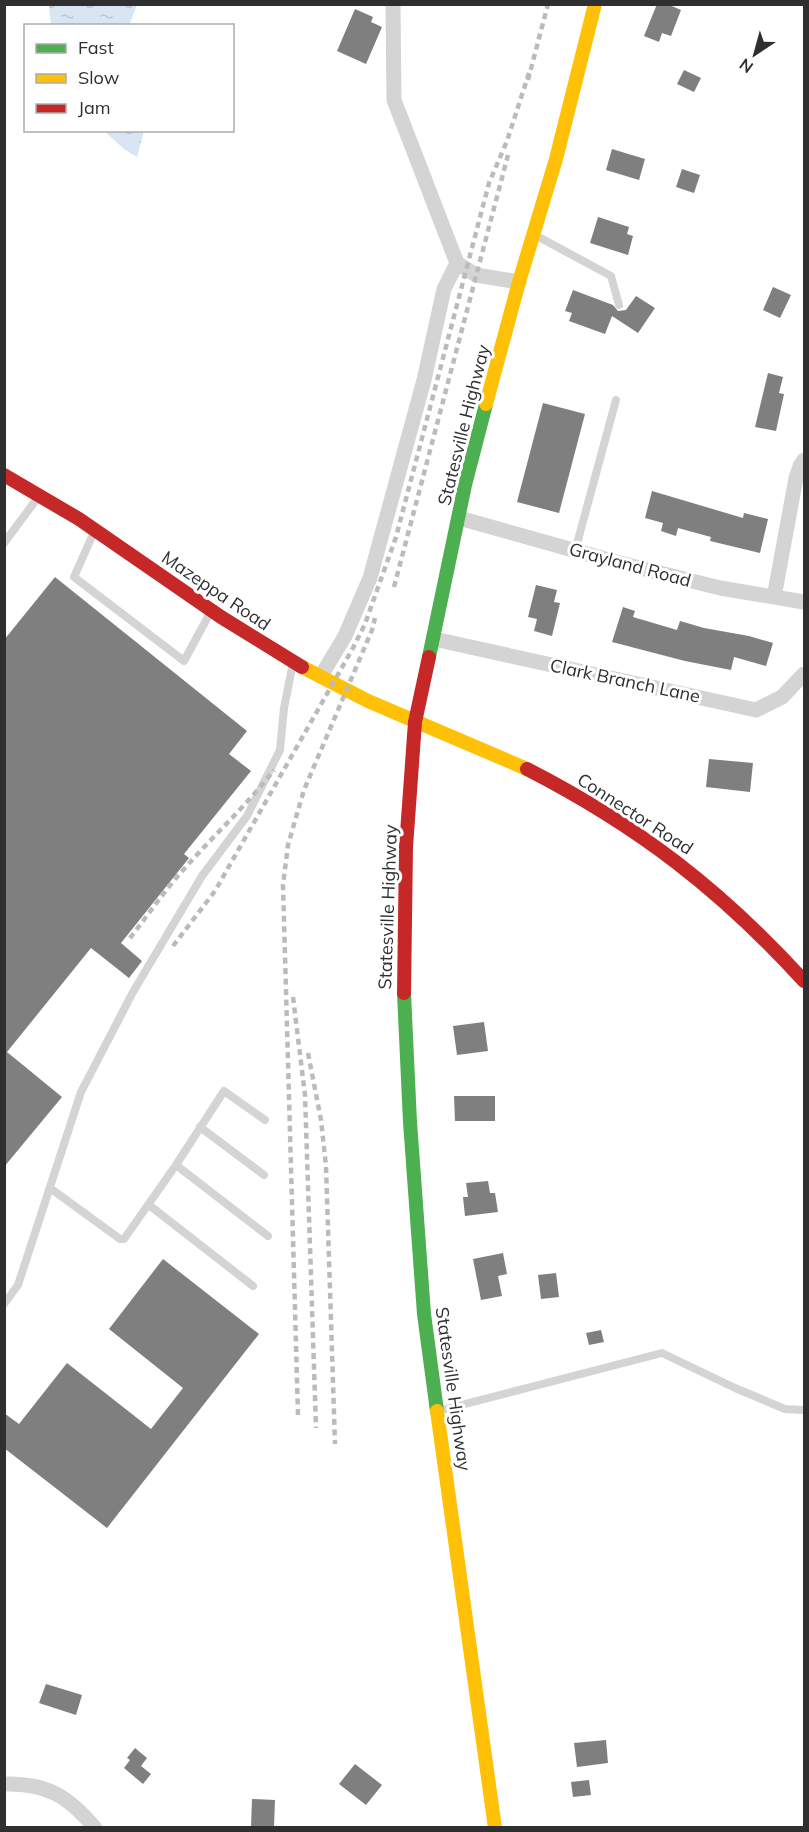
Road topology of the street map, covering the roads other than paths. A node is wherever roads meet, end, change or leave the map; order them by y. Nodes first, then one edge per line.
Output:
1 (393, 4) edge
2 (595, 4) edge
3 (534, 234) junction
4 (457, 263) junction
5 (519, 282) junction
6 (619, 305) dead end
7 (616, 400) dead end
8 (804, 460) edge
9 (4, 475) edge
10 (40, 495) junction
11 (459, 518) junction
12 (95, 530) junction
13 (4, 543) edge
14 (575, 550) junction
15 (774, 597) junction
16 (804, 602) edge
17 (211, 612) junction
18 (434, 639) junction
19 (294, 662) junction
20 (804, 674) edge
21 (321, 676) junction
22 (415, 722) junction
23 (804, 981) edge
24 (265, 1120) dead end
25 (200, 1127) junction
26 (176, 1165) junction
27 (264, 1175) dead end
28 (50, 1188) junction
29 (149, 1205) junction
30 (268, 1236) dead end
31 (253, 1286) dead end
32 (4, 1304) edge
33 (804, 1410) edge
34 (437, 1411) junction
35 (4, 1784) edge
36 (95, 1827) edge
37 (495, 1827) edge

1 - 4 street
2 - 3 main road, Statesville Highway
3 - 5 main road, Statesville Highway
3 - 6 lane
4 - 5 street
4 - 21 street
5 - 11 main road, Statesville Highway
7 - 14 lane
8 - 15 street
9 - 10 main road, Mazeppa Road
10 - 12 main road, Mazeppa Road
10 - 13 lane
11 - 14 street, Grayland Road
11 - 18 main road, Statesville Highway
12 - 17 main road, Mazeppa Road
12 - 17 lane
14 - 15 street, Grayland Road
15 - 16 street, Grayland Road
17 - 19 main road, Mazeppa Road
18 - 20 street, Clark Branch Lane
18 - 22 main road, Statesville Highway
19 - 21 main road, Mazeppa Road
19 - 28 lane
21 - 22 main road, Mazeppa Road
22 - 23 main road, Connector Road
22 - 34 main road, Statesville Highway
24 - 25 lane
25 - 26 lane
25 - 27 lane
26 - 29 lane
26 - 30 lane
28 - 29 lane
28 - 32 lane
29 - 31 lane
33 - 34 lane
34 - 37 main road, Statesville Highway
35 - 36 street

